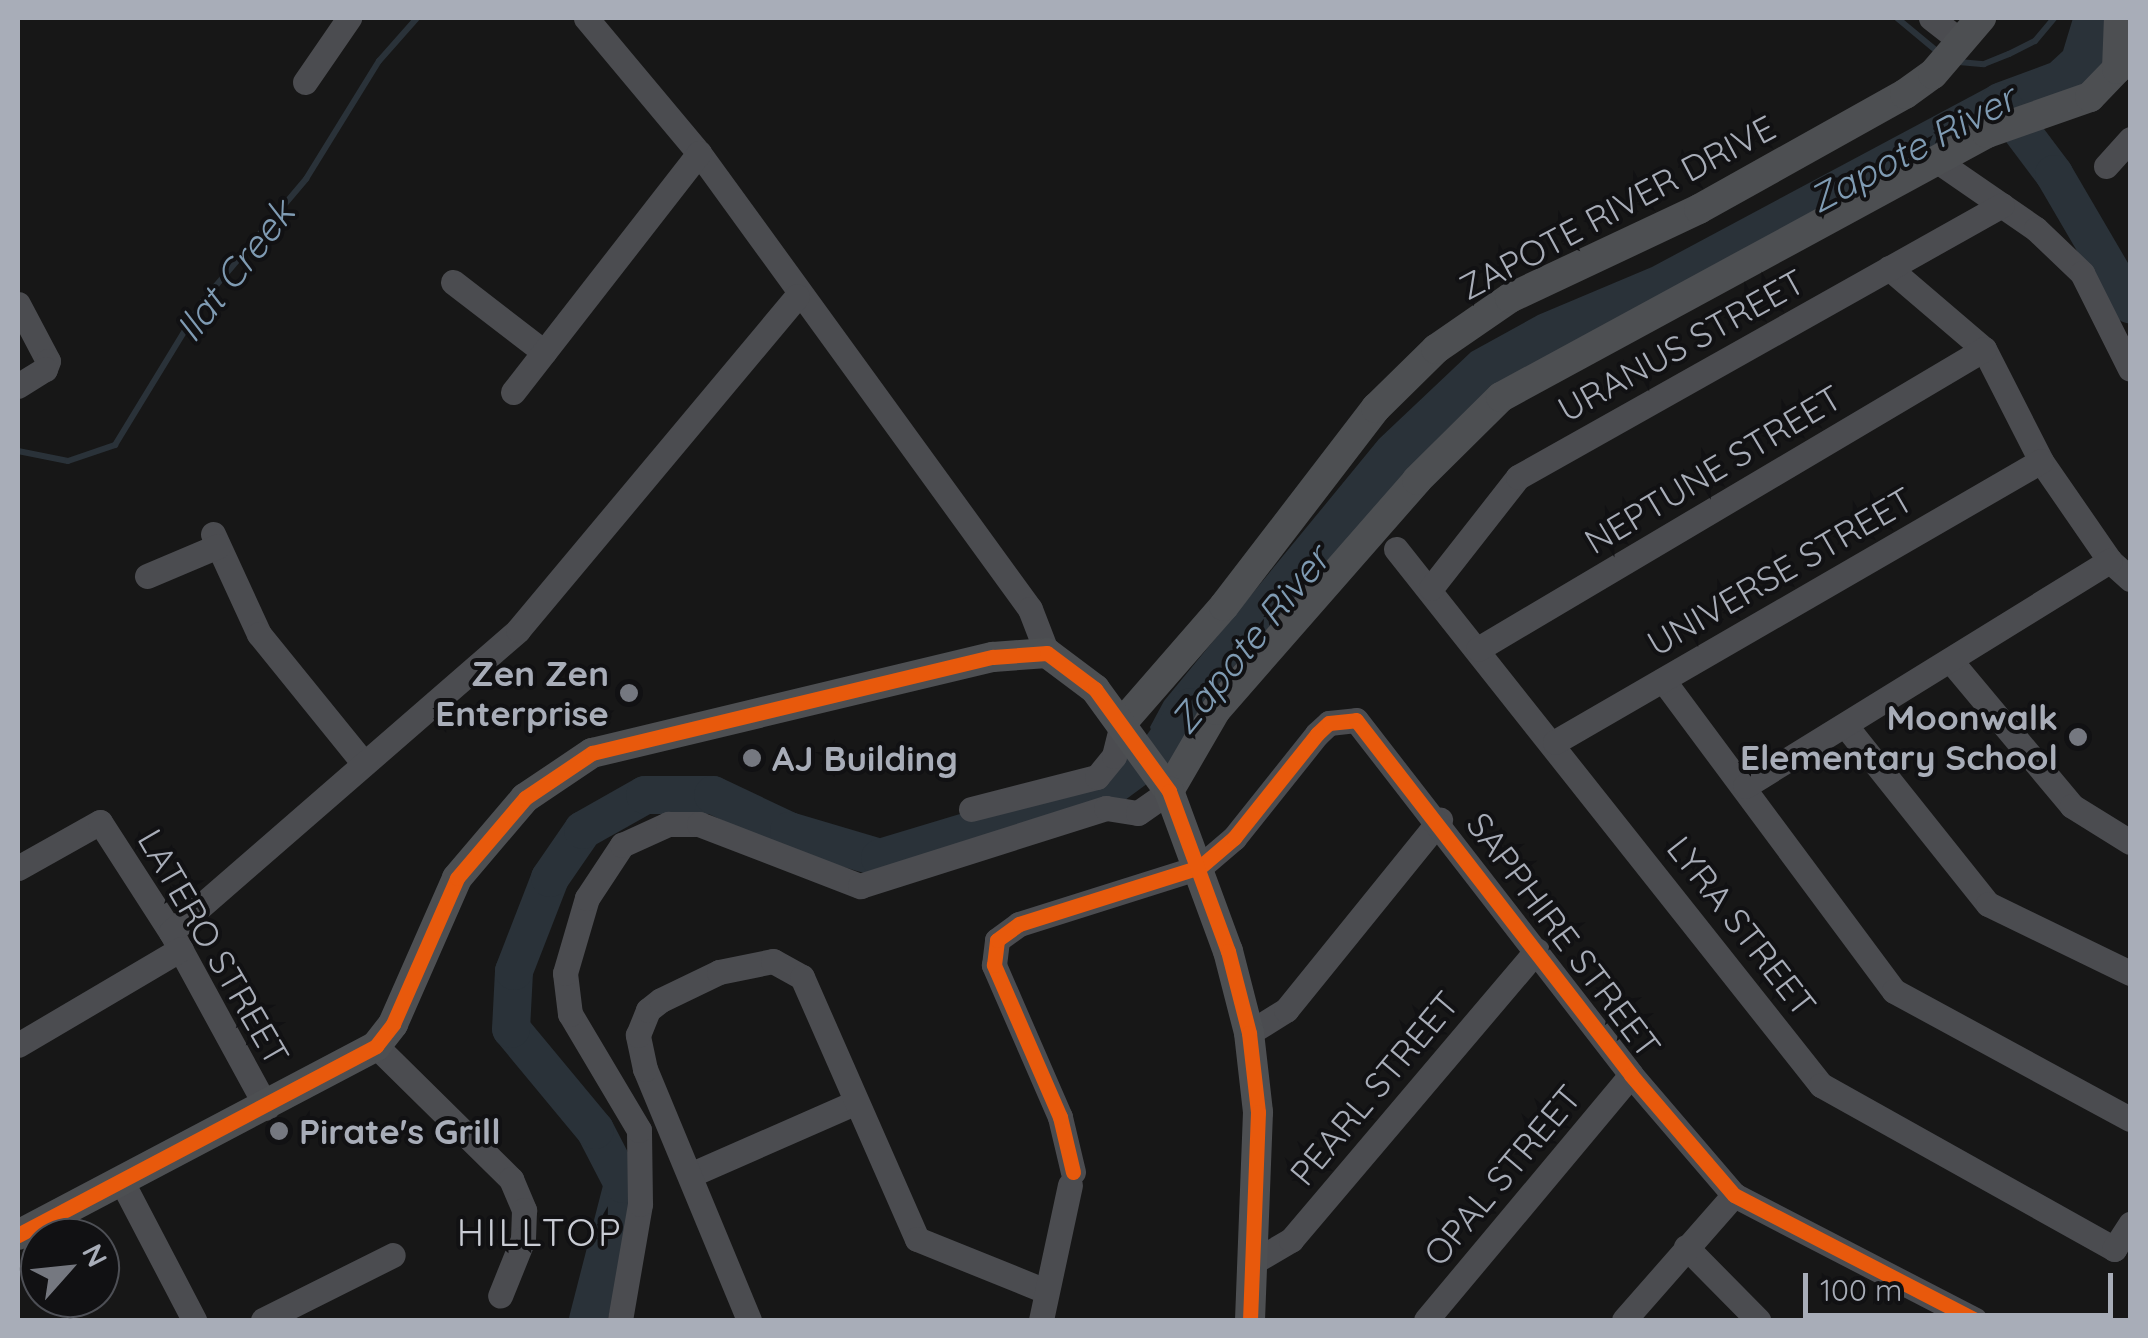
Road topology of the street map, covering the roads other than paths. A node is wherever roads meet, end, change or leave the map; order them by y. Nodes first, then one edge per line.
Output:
1 (348, 18) edge
2 (586, 18) edge
3 (1931, 18) edge
4 (2118, 18) edge
5 (1966, 36) edge
6 (305, 82) dead end
7 (2130, 139) edge
8 (698, 153) junction
9 (1936, 160) junction
10 (2106, 166) dead end
11 (2002, 205) junction
12 (1890, 268) junction
13 (454, 282) dead end
14 (796, 296) junction
15 (18, 304) edge
16 (1984, 349) junction
17 (544, 352) junction
18 (2130, 369) edge
19 (18, 386) edge
20 (513, 392) dead end
21 (2040, 461) junction
22 (1396, 549) dead end
23 (2110, 561) junction
24 (148, 576) dead end
25 (2130, 579) edge
26 (1430, 588) junction
27 (1478, 649) junction
28 (1047, 653) junction
29 (1950, 660) junction
30 (1663, 680) junction
31 (1845, 725) junction
32 (1130, 734) junction
33 (1555, 742) junction
34 (361, 760) junction
35 (1164, 783) junction
36 (1745, 786) junction
37 (971, 809) dead end
38 (1440, 820) junction
39 (2130, 842) edge
40 (1200, 867) junction
41 (18, 868) edge
42 (176, 941) junction
43 (1538, 950) junction
44 (2130, 972) edge
45 (1249, 1033) junction
46 (18, 1045) edge
47 (376, 1046) junction
48 (1632, 1075) junction
49 (856, 1102) junction
50 (267, 1108) junction
51 (2130, 1120) edge
52 (690, 1174) junction
53 (122, 1182) junction
54 (1734, 1195) junction
55 (2130, 1224) edge
56 (18, 1235) edge
57 (1686, 1247) junction
58 (393, 1255) dead end
59 (1255, 1261) junction
60 (1046, 1292) junction
61 (500, 1296) dead end
62 (194, 1320) edge
63 (263, 1320) edge
64 (620, 1320) edge
65 (749, 1320) edge
66 (1042, 1320) edge
67 (1250, 1320) edge
68 (1426, 1320) edge
69 (1624, 1320) edge
70 (1758, 1320) edge
71 (1975, 1320) edge

1 - 6 street
2 - 8 street
3 - 5 street
4 - 9 main road
5 - 32 main road, ZAPOTE RIVER DRIVE
7 - 10 street
8 - 14 street
8 - 17 street
9 - 11 street
9 - 35 main road
11 - 12 street, URANUS STREET
11 - 18 street
12 - 16 street
12 - 26 street, URANUS STREET
13 - 17 street
14 - 28 street
14 - 34 street
15 - 19 street
16 - 21 street
16 - 27 street, NEPTUNE STREET
17 - 20 street
21 - 23 street
21 - 30 street, UNIVERSE STREET
22 - 26 street, LYRA STREET
23 - 25 street
23 - 29 street
24 - 34 street
26 - 27 street, LYRA STREET
27 - 33 street, LYRA STREET
28 - 32 main road
28 - 47 main road
29 - 31 street
29 - 39 street
30 - 33 street, UNIVERSE STREET
30 - 36 street
31 - 36 street
31 - 44 street
32 - 35 main road
32 - 37 street
33 - 55 street, LYRA STREET
34 - 42 street
35 - 40 main road
35 - 64 street
36 - 51 street
38 - 40 street, SAPPHIRE STREET
38 - 43 street, SAPPHIRE STREET
38 - 45 street
40 - 45 main road
40 - 60 street
41 - 42 street, LATERO STREET
42 - 46 street
42 - 50 street, LATERO STREET
43 - 48 street, SAPPHIRE STREET
43 - 59 street, PEARL STREET
45 - 59 main road
47 - 50 main road
47 - 61 street
48 - 54 street, SAPPHIRE STREET
48 - 68 street, OPAL STREET
49 - 52 street
49 - 52 street
49 - 60 street
50 - 53 main road
52 - 65 street
53 - 56 main road
53 - 62 street
54 - 57 street
54 - 71 street
57 - 69 street
57 - 70 street
58 - 63 street
59 - 67 main road
60 - 66 street

